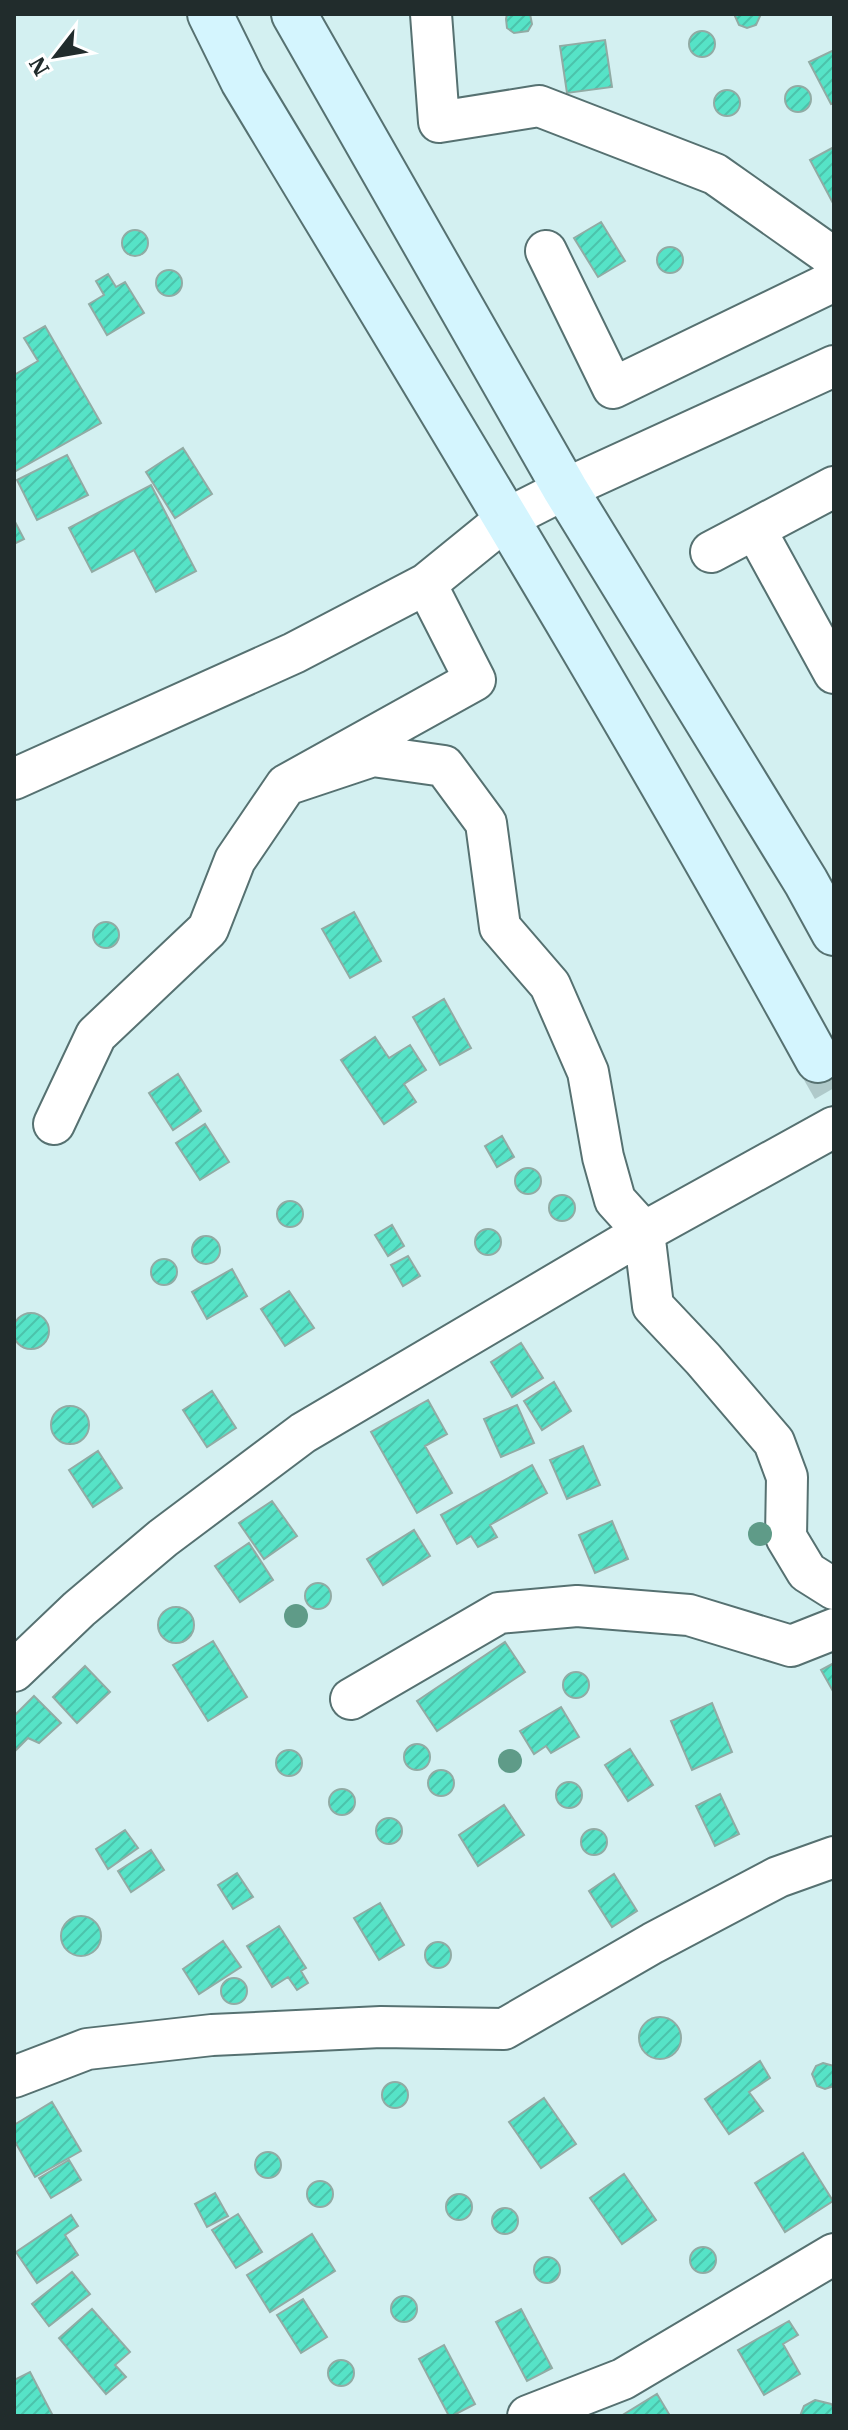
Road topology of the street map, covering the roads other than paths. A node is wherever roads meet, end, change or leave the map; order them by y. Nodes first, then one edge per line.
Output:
1 (210, 14) edge
2 (294, 14) edge
3 (431, 14) edge
4 (546, 251) dead end
5 (834, 258) edge
6 (834, 281) edge
7 (834, 366) edge
8 (834, 487) edge
9 (565, 489) junction
10 (506, 519) junction
11 (755, 529) junction
12 (711, 552) dead end
13 (426, 584) junction
14 (834, 673) edge
15 (14, 779) edge
16 (286, 785) junction
17 (834, 933) edge
18 (818, 1060) tunnel mouth
19 (54, 1124) dead end
20 (834, 1127) edge
21 (644, 1232) junction
22 (834, 1589) edge
23 (834, 1629) edge
24 (14, 1671) edge
25 (351, 1699) dead end
26 (834, 1857) edge
27 (14, 2077) edge
28 (834, 2254) edge
29 (528, 2416) edge

1 - 10 main road
2 - 9 main road
3 - 5 street
4 - 6 street
7 - 9 street
8 - 11 street
9 - 10 street
9 - 17 main road
10 - 13 street
10 - 18 main road
11 - 12 street
11 - 14 street
13 - 15 street
13 - 16 street
16 - 19 street
16 - 21 street
20 - 21 street
21 - 22 street
21 - 24 street
23 - 25 street
26 - 27 street
28 - 29 street

